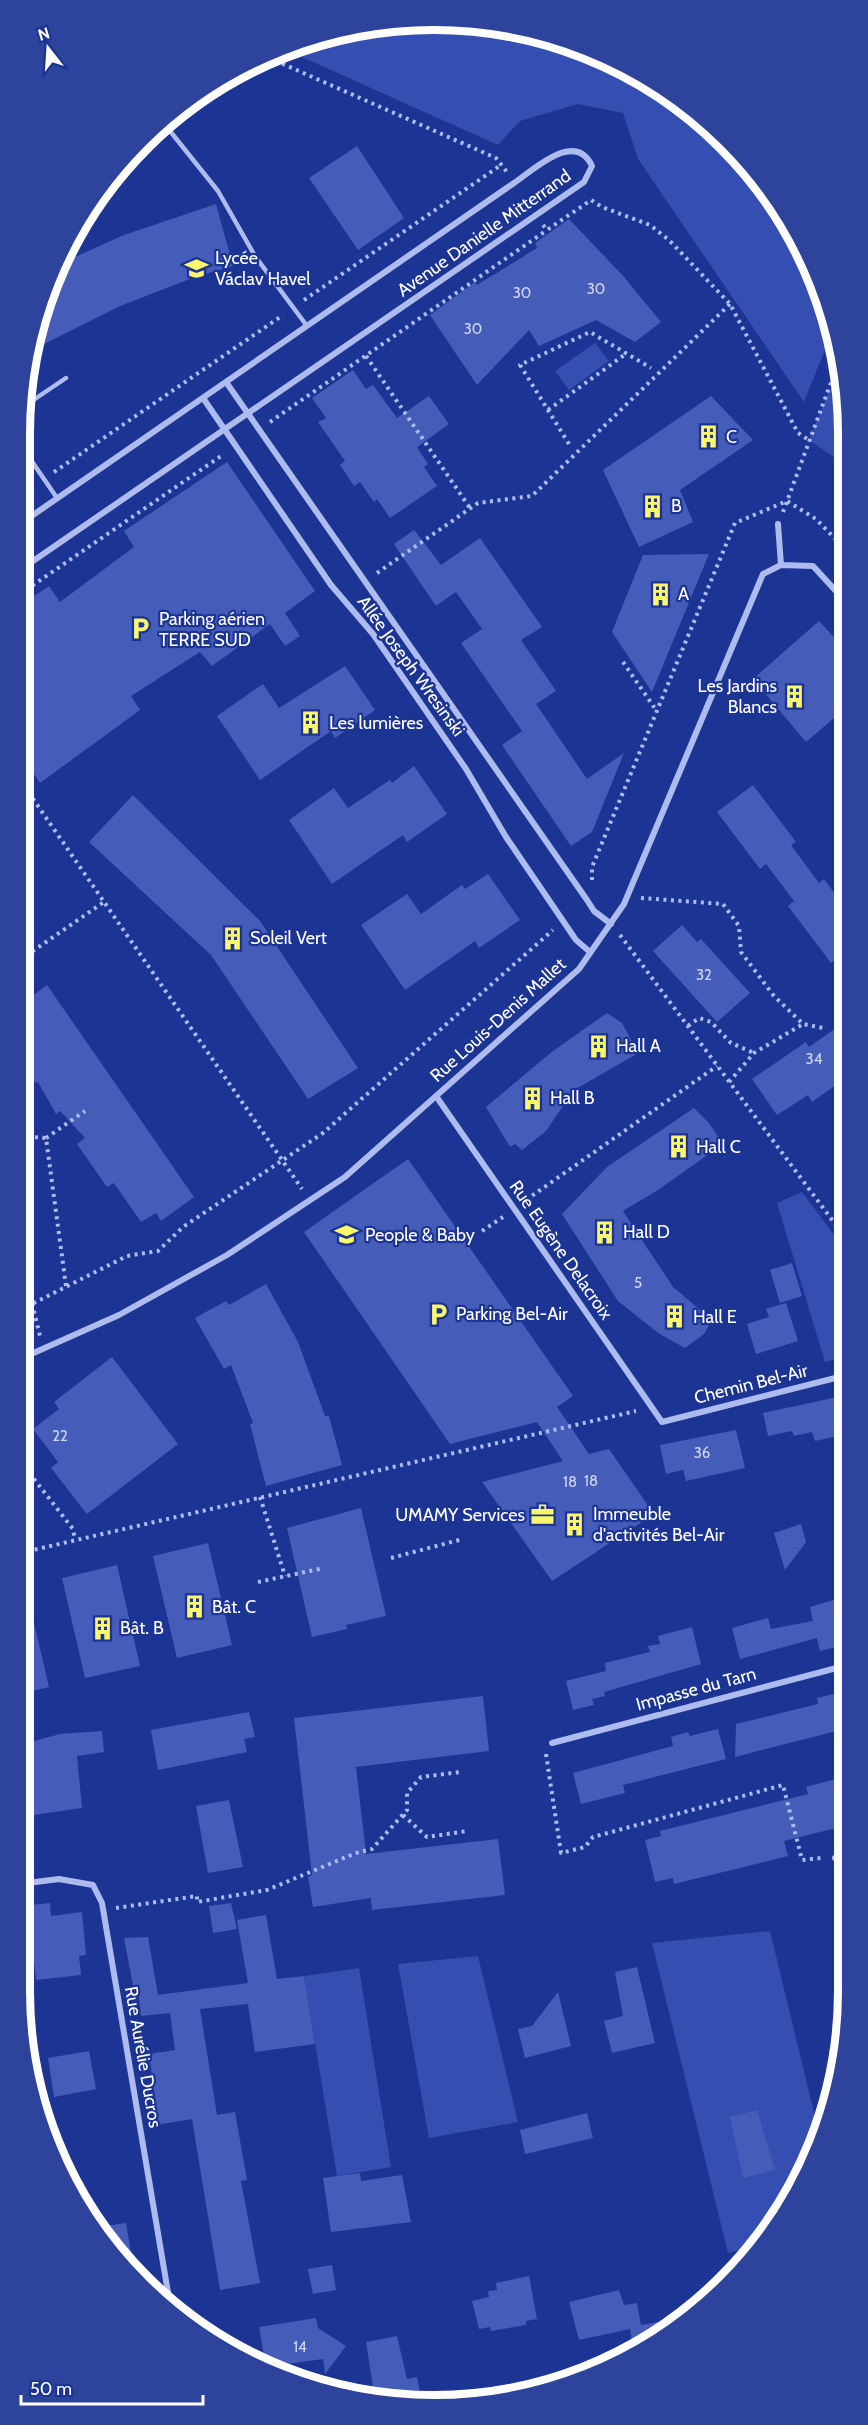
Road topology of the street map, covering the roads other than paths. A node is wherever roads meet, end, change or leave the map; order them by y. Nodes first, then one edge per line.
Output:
1 (169, 129) edge
2 (307, 326) junction
3 (66, 378) dead end
4 (226, 382) junction
5 (203, 398) junction
6 (31, 401) edge
7 (249, 412) junction
8 (225, 429) junction
9 (30, 459) edge
10 (57, 498) junction
11 (30, 517) edge
12 (778, 524) road end
13 (30, 563) edge
14 (781, 565) junction
15 (838, 593) edge
16 (611, 924) junction
17 (590, 952) junction
18 (436, 1096) junction
19 (30, 1355) edge
20 (838, 1377) edge
21 (662, 1422) joint
22 (838, 1668) edge
23 (552, 1743) dead end
24 (838, 1856) edge
25 (835, 1858) road end
26 (30, 1883) edge
27 (169, 2295) edge

1 - 2 lane
2 - 4 street, Avenue Danielle Mitterrand
2 - 7 street, Avenue Danielle Mitterrand
3 - 6 lane
4 - 5 street, Avenue Danielle Mitterrand
4 - 7 street, Allée Joseph Wresinski
5 - 8 street, Allée Joseph Wresinski
5 - 10 street, Avenue Danielle Mitterrand
7 - 8 street, Avenue Danielle Mitterrand
7 - 16 street, Allée Joseph Wresinski
8 - 13 street, Avenue Danielle Mitterrand
8 - 17 street, Allée Joseph Wresinski
9 - 10 lane
10 - 11 street, Avenue Danielle Mitterrand
12 - 14 street
14 - 15 street
14 - 16 street, Rue Louis-Denis Mallet
16 - 17 street, Rue Louis-Denis Mallet
17 - 18 street, Rue Louis-Denis Mallet
18 - 19 street, Rue Louis-Denis Mallet
18 - 21 street, Rue Eugène Delacroix
20 - 21 street, Chemin Bel-Air
22 - 23 street, Impasse du Tarn
24 - 25 street
26 - 27 street, Rue Aurélie Ducros

